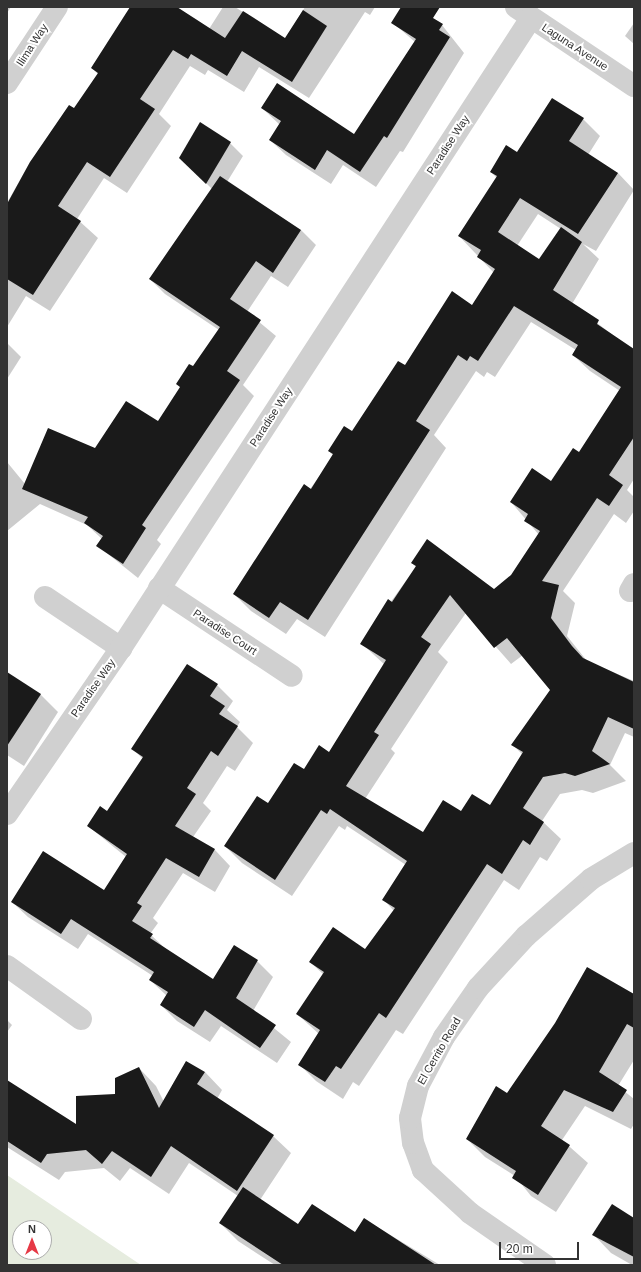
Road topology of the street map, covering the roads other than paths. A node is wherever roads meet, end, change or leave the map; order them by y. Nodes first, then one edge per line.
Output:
1 (57, 7) edge
2 (523, 12) edge
3 (7, 83) edge
4 (634, 86) edge
5 (159, 588) junction
6 (45, 597) dead end
7 (121, 648) junction
8 (292, 676) dead end
9 (7, 814) edge
10 (634, 853) edge
11 (7, 966) edge
12 (81, 1019) dead end
13 (545, 1265) edge

1 - 3 street, Ilima Way
2 - 4 street, Laguna Avenue
2 - 5 street, Paradise Way
5 - 7 street, Paradise Way
5 - 8 street, Paradise Court
6 - 7 street
7 - 9 street, Paradise Way
10 - 13 street, El Cerrito Road
11 - 12 street

